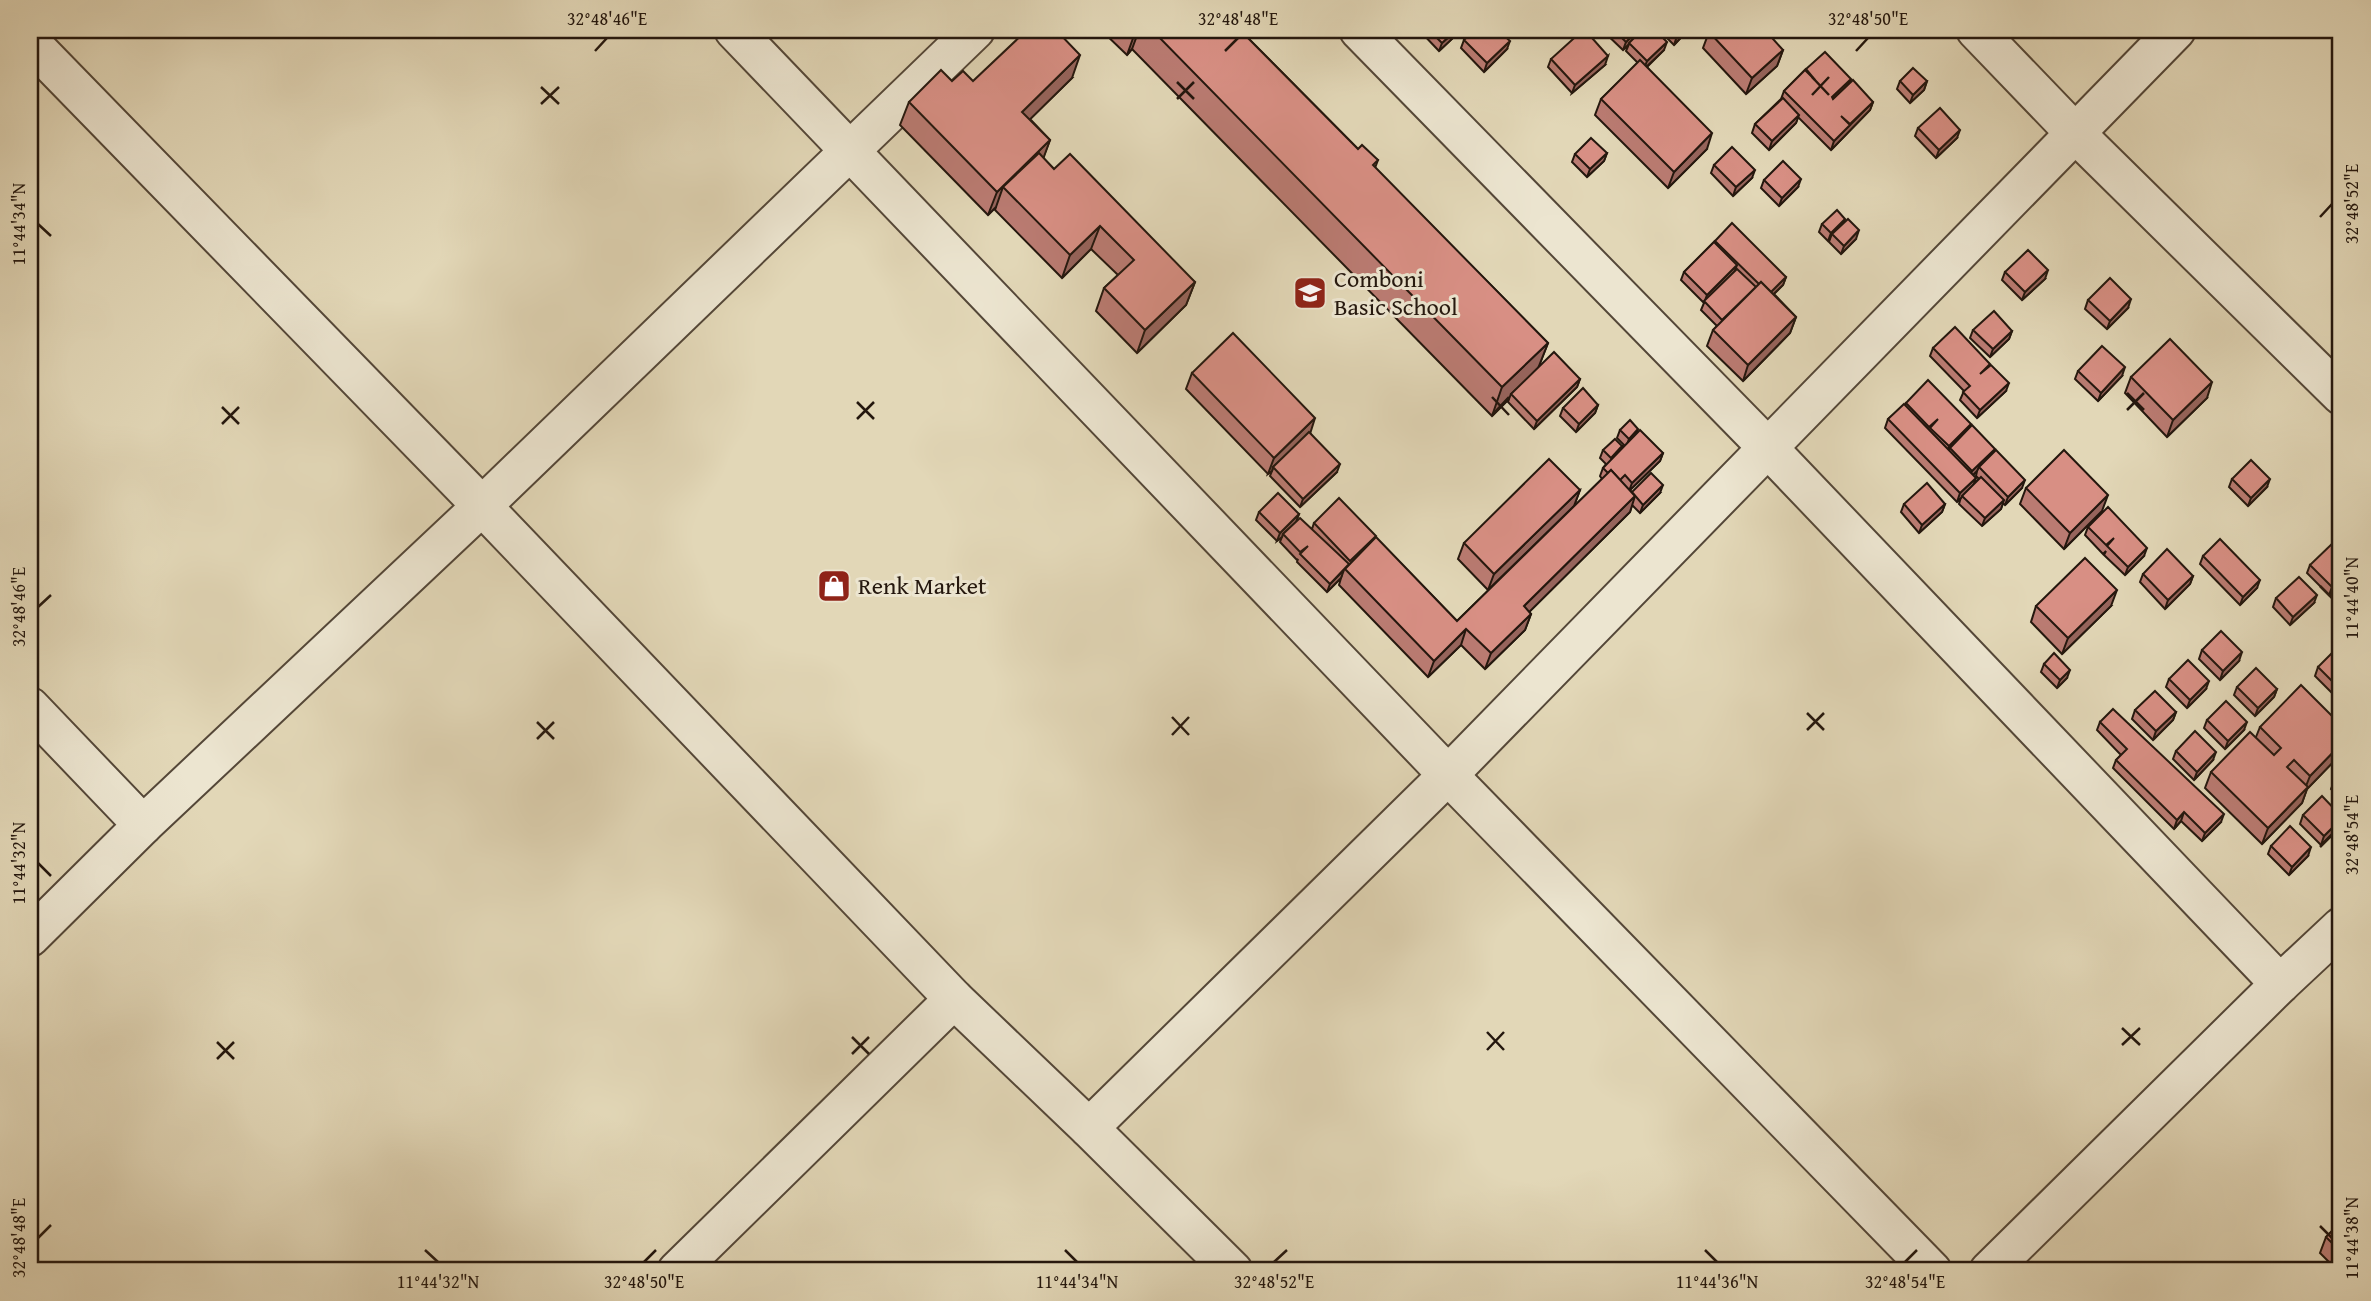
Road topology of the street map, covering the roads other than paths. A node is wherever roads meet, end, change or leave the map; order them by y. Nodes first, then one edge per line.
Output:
1 (734, 30) edge
2 (975, 30) edge
3 (1359, 30) edge
4 (1976, 30) edge
5 (2176, 30) edge
6 (30, 42) edge
7 (2075, 132) junction
8 (851, 151) junction
9 (2341, 395) edge
10 (1767, 447) junction
11 (482, 506) junction
12 (30, 707) edge
13 (1448, 775) junction
14 (143, 825) junction
15 (2341, 927) edge
16 (30, 937) edge
17 (2280, 984) junction
18 (954, 999) junction
19 (1090, 1128) junction
20 (677, 1271) edge
21 (1233, 1271) edge
22 (1932, 1271) edge
23 (1989, 1271) edge

1 - 8 street
2 - 8 street
3 - 10 street
4 - 7 street
5 - 7 street
6 - 11 street
7 - 9 street
7 - 10 street
8 - 11 street
8 - 13 street
10 - 13 street
10 - 17 street
11 - 14 street
11 - 18 street
12 - 14 street
13 - 19 street
13 - 22 street
14 - 16 street
15 - 17 street
17 - 23 street
18 - 19 street
18 - 20 street
19 - 21 street

